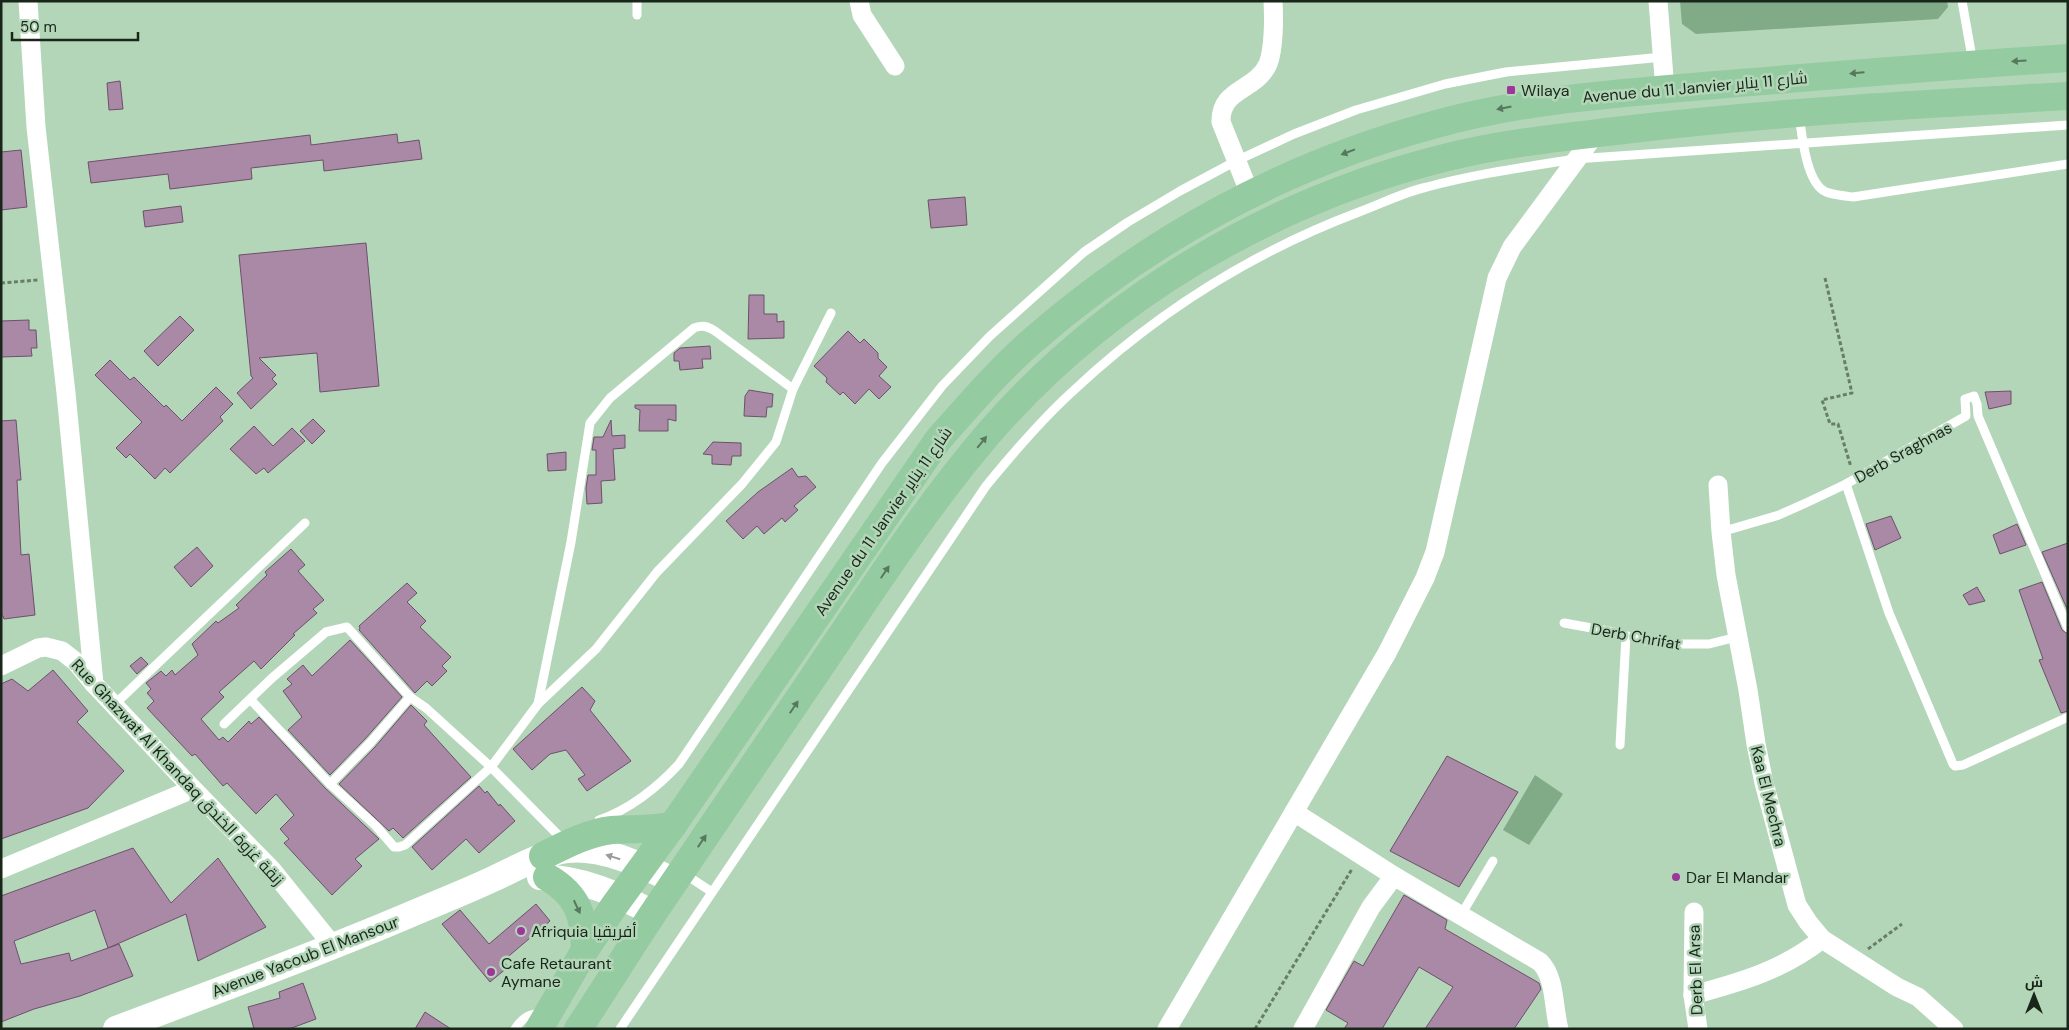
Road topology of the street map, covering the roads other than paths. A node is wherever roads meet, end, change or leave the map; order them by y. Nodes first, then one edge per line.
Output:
1 (28, 1) edge
2 (637, 1) edge
3 (859, 1) edge
4 (1273, 1) edge
5 (1658, 1) edge
6 (1962, 1) edge
7 (637, 15) dead end
8 (1663, 57) junction
9 (2068, 58) edge
10 (1974, 64) junction
11 (895, 66) dead end
12 (1665, 90) junction
13 (2068, 96) edge
14 (1799, 112) junction
15 (2068, 125) edge
16 (1596, 133) junction
17 (1803, 144) junction
18 (1576, 159) junction
19 (1236, 160) junction
20 (2068, 164) edge
21 (1250, 194) junction
22 (831, 313) dead end
23 (793, 389) junction
24 (1846, 484) junction
25 (1718, 485) dead end
26 (305, 523) dead end
27 (1721, 532) junction
28 (2064, 605) edge
29 (1564, 623) dead end
30 (2068, 628) edge
31 (1626, 636) junction
32 (1737, 637) junction
33 (1, 666) edge
34 (94, 684) junction
35 (410, 697) junction
36 (251, 700) junction
37 (538, 704) junction
38 (114, 705) junction
39 (2068, 717) edge
40 (224, 724) dead end
41 (1620, 744) dead end
42 (491, 767) junction
43 (330, 784) junction
44 (193, 789) junction
45 (1294, 812) junction
46 (592, 822) dead end
47 (673, 825) junction
48 (556, 848) junction
49 (1493, 862) dead end
50 (642, 866) junction
51 (1, 869) edge
52 (1394, 876) junction
53 (678, 877) junction
54 (712, 892) junction
55 (621, 896) junction
56 (1694, 912) dead end
57 (653, 913) junction
58 (1461, 915) junction
59 (1822, 939) junction
60 (334, 947) junction
61 (585, 950) junction
62 (1693, 995) junction
63 (157, 1020) edge
64 (543, 1021) edge
65 (116, 1029) edge
66 (515, 1029) edge
67 (578, 1029) edge
68 (620, 1029) edge
69 (1167, 1029) edge
70 (1303, 1029) edge
71 (1559, 1029) edge
72 (1698, 1029) edge
73 (1954, 1029) edge

1 - 34 street
2 - 7 lane
3 - 11 street
4 - 19 street
5 - 8 street
6 - 10 lane
8 - 12 street
8 - 19 lane
9 -> 10 main road, Avenue du 11 Janvier شارع 11 يناير
10 -> 12 main road, Avenue du 11 Janvier شارع 11 يناير
12 -> 21 main road, Avenue du 11 Janvier شارع 11 يناير
13 - 14 main road, Avenue du 11 Janvier شارع 11 يناير
14 - 16 main road, Avenue du 11 Janvier شارع 11 يناير
14 - 17 lane
15 - 17 lane
16 - 18 street
53 -> 16 main road, Avenue du 11 Janvier شارع 11 يناير
17 - 18 lane
17 - 20 lane
18 - 45 street
18 - 54 lane
19 - 21 street
19 - 46 lane
21 - 47 main road, Avenue du 11 Janvier شارع 11 يناير
22 - 23 lane
23 - 37 lane
23 - 37 lane
24 - 27 lane, Derb Sraghnas
24 - 28 lane, Derb Sraghnas
24 - 39 lane
25 - 27 street, Kaa El Mechra
26 - 38 lane
27 - 32 street, Kaa El Mechra
28 - 30 lane, Derb Sraghnas
29 - 31 lane, Derb Chrifat
31 - 32 lane, Derb Chrifat
31 - 41 lane
32 - 59 street, Kaa El Mechra
33 - 34 street, Rue Ghazwat Al Khandaq زنقة غزوة الخندق
34 - 38 street, Rue Ghazwat Al Khandaq زنقة غزوة الخندق
35 - 36 lane
35 - 42 lane
35 - 43 lane
36 - 40 lane
36 - 43 lane
37 - 42 lane
38 - 44 street, Rue Ghazwat Al Khandaq زنقة غزوة الخندق
42 - 43 lane
42 - 48 lane
44 - 51 street
44 - 60 street, Rue Ghazwat Al Khandaq زنقة غزوة الخندق
45 - 52 street
45 - 69 street
47 - 48 main road
47 - 50 main road, Avenue du 11 Janvier شارع 11 يناير
50 -> 48 main road, Avenue Yacoub El Mansour
48 - 55 main road, Avenue Yacoub El Mansour
48 - 60 main road, Avenue Yacoub El Mansour
48 -> 61 main road
49 - 58 lane
50 - 53 main road, Avenue Yacoub El Mansour
50 - 55 main road, Avenue du 11 Janvier شارع 11 يناير
52 - 58 street
52 - 70 street
53 - 54 lane
53 - 57 main road, Avenue du 11 Janvier شارع 11 يناير
54 - 68 lane
55 - 57 main road, Avenue Yacoub El Mansour
55 - 61 main road, Avenue du 11 Janvier شارع 11 يناير
56 - 62 street, Derb El Arsa
57 - 67 main road, Avenue du 11 Janvier شارع 11 يناير
58 - 71 street
59 - 62 street
59 - 73 street, Kaa El Mechra
60 - 63 main road, Avenue Yacoub El Mansour
61 - 64 main road, Avenue du 11 Janvier شارع 11 يناير
62 - 72 street, Derb El Arsa
63 - 65 main road, Avenue Yacoub El Mansour
64 - 66 lane

